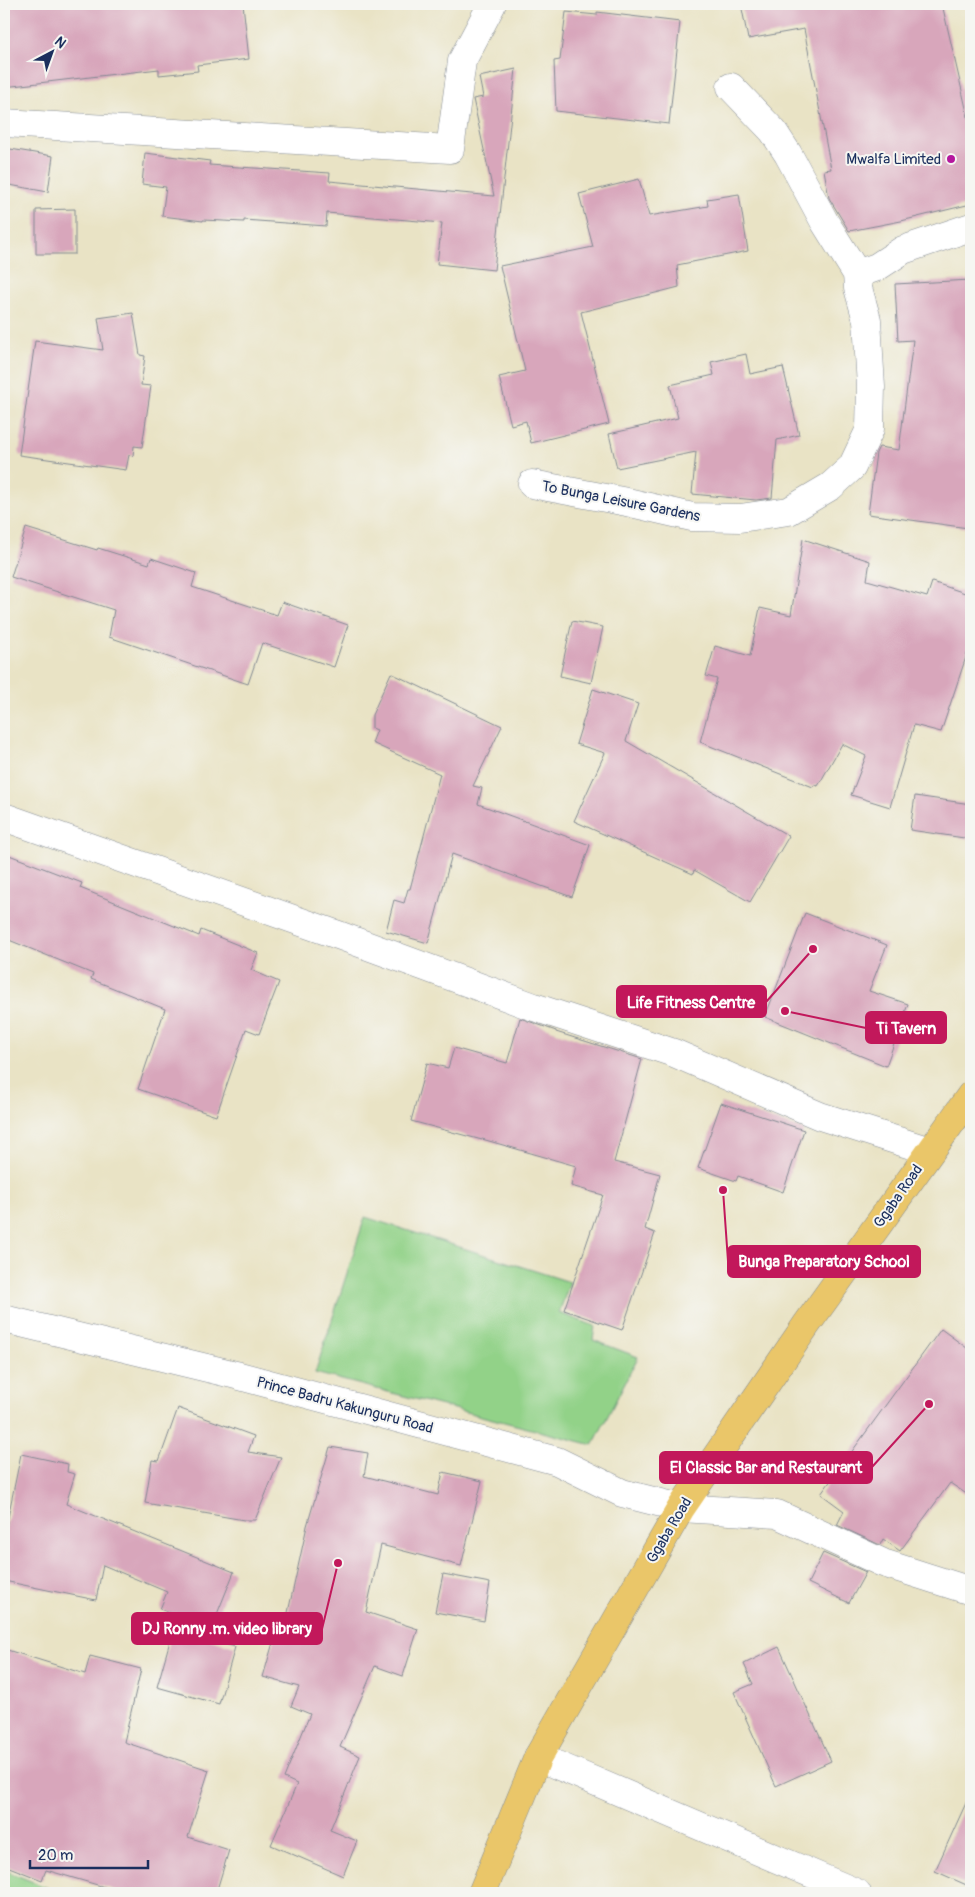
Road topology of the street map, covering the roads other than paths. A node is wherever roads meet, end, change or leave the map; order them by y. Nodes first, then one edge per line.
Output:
1 (492, 4) edge
2 (731, 86) dead end
3 (4, 123) edge
4 (971, 227) edge
5 (857, 274) junction
6 (532, 484) dead end
7 (4, 817) edge
8 (971, 1095) edge
9 (930, 1151) junction
10 (4, 1319) edge
11 (680, 1508) junction
12 (971, 1591) edge
13 (538, 1757) junction
14 (482, 1893) edge
15 (857, 1893) edge

1 - 3 street
2 - 5 street
4 - 5 street
5 - 6 street, To Bunga Leisure Gardens
7 - 9 street
8 - 9 main road, Ggaba Road
9 - 11 main road, Ggaba Road
10 - 11 street, Prince Badru Kakunguru Road
11 - 12 street, Prince Badru Kakunguru Road
11 - 13 main road, Ggaba Road
13 - 14 main road, Ggaba Road
13 - 15 street

